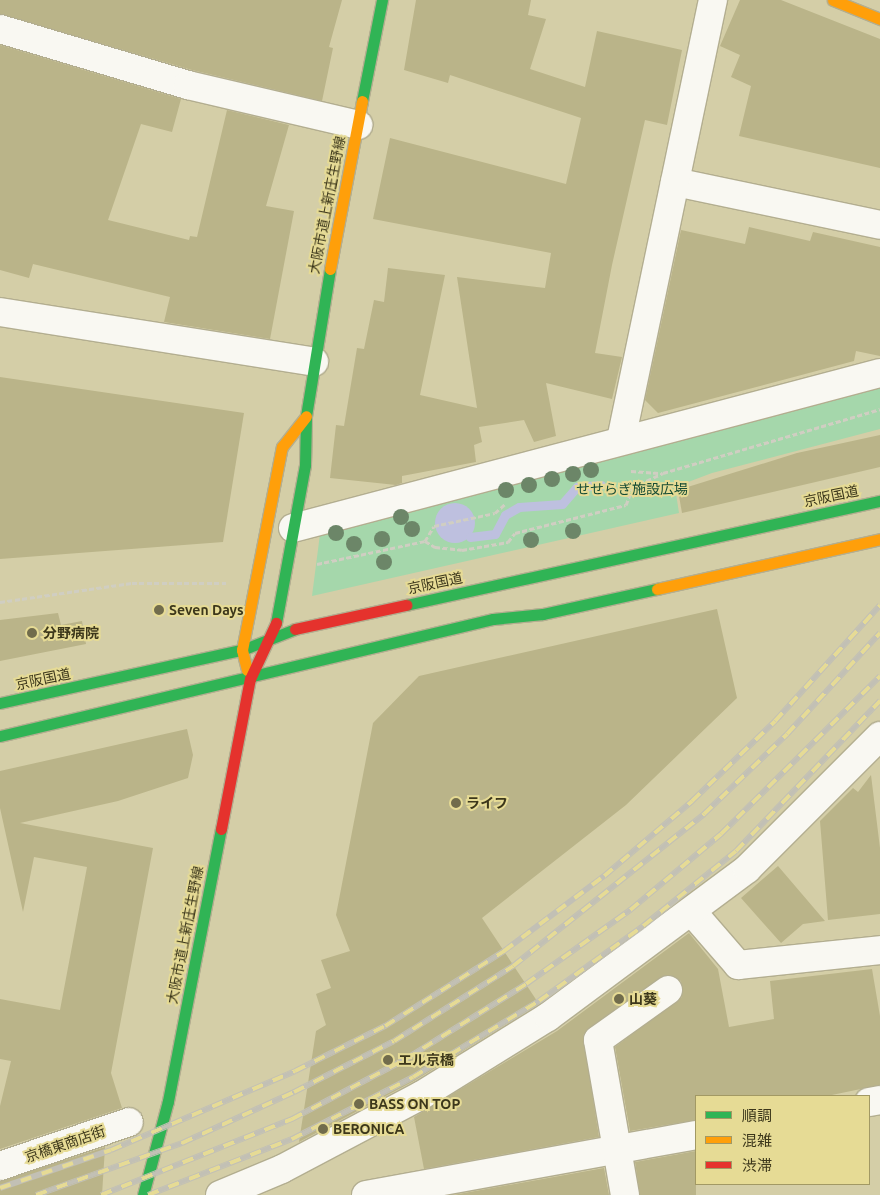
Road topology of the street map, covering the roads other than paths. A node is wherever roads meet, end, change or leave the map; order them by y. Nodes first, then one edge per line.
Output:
1 (382, 0) edge
2 (713, 0) edge
3 (833, 0) edge
4 (880, 19) edge
5 (0, 29) edge
6 (358, 125) junction
7 (675, 182) junction
8 (880, 225) edge
9 (0, 312) edge
10 (314, 362) junction
11 (880, 373) edge
12 (306, 416) junction
13 (621, 440) junction
14 (880, 501) edge
15 (293, 528) junction
16 (880, 539) edge
17 (274, 634) junction
18 (242, 650) junction
19 (250, 679) junction
20 (0, 703) edge
21 (0, 736) edge
22 (880, 736) edge
23 (693, 913) junction
24 (880, 950) edge
25 (668, 990) dead end
26 (129, 1122) dead end
27 (695, 1135) edge
28 (616, 1150) junction
29 (0, 1166) edge
30 (143, 1195) edge
31 (220, 1195) edge
32 (366, 1195) edge
33 (625, 1195) edge

1 - 6 main road, 大阪市道上新庄生野線
2 - 7 street
3 - 4 main road
5 - 6 street
6 - 10 main road, 大阪市道上新庄生野線
7 - 8 street
7 - 13 street
9 - 10 street
10 - 12 main road, 大阪市道上新庄生野線
11 - 13 street
12 - 15 main road, 大阪市道上新庄生野線
12 - 18 main road, 大阪市道上新庄生野線
13 - 15 street
14 - 17 main road, 京阪国道
15 - 17 main road, 大阪市道上新庄生野線
16 - 19 main road
17 - 18 main road, 京阪国道
17 - 19 main road, 大阪市道上新庄生野線
18 - 19 main road, 大阪市道上新庄生野線
18 - 20 main road, 京阪国道
19 - 21 main road
19 - 30 main road, 大阪市道上新庄生野線
22 - 23 street
23 - 24 street
23 - 31 street
25 - 28 street
26 - 29 street, 京橋東商店街
27 - 28 street
28 - 32 street
28 - 33 street

